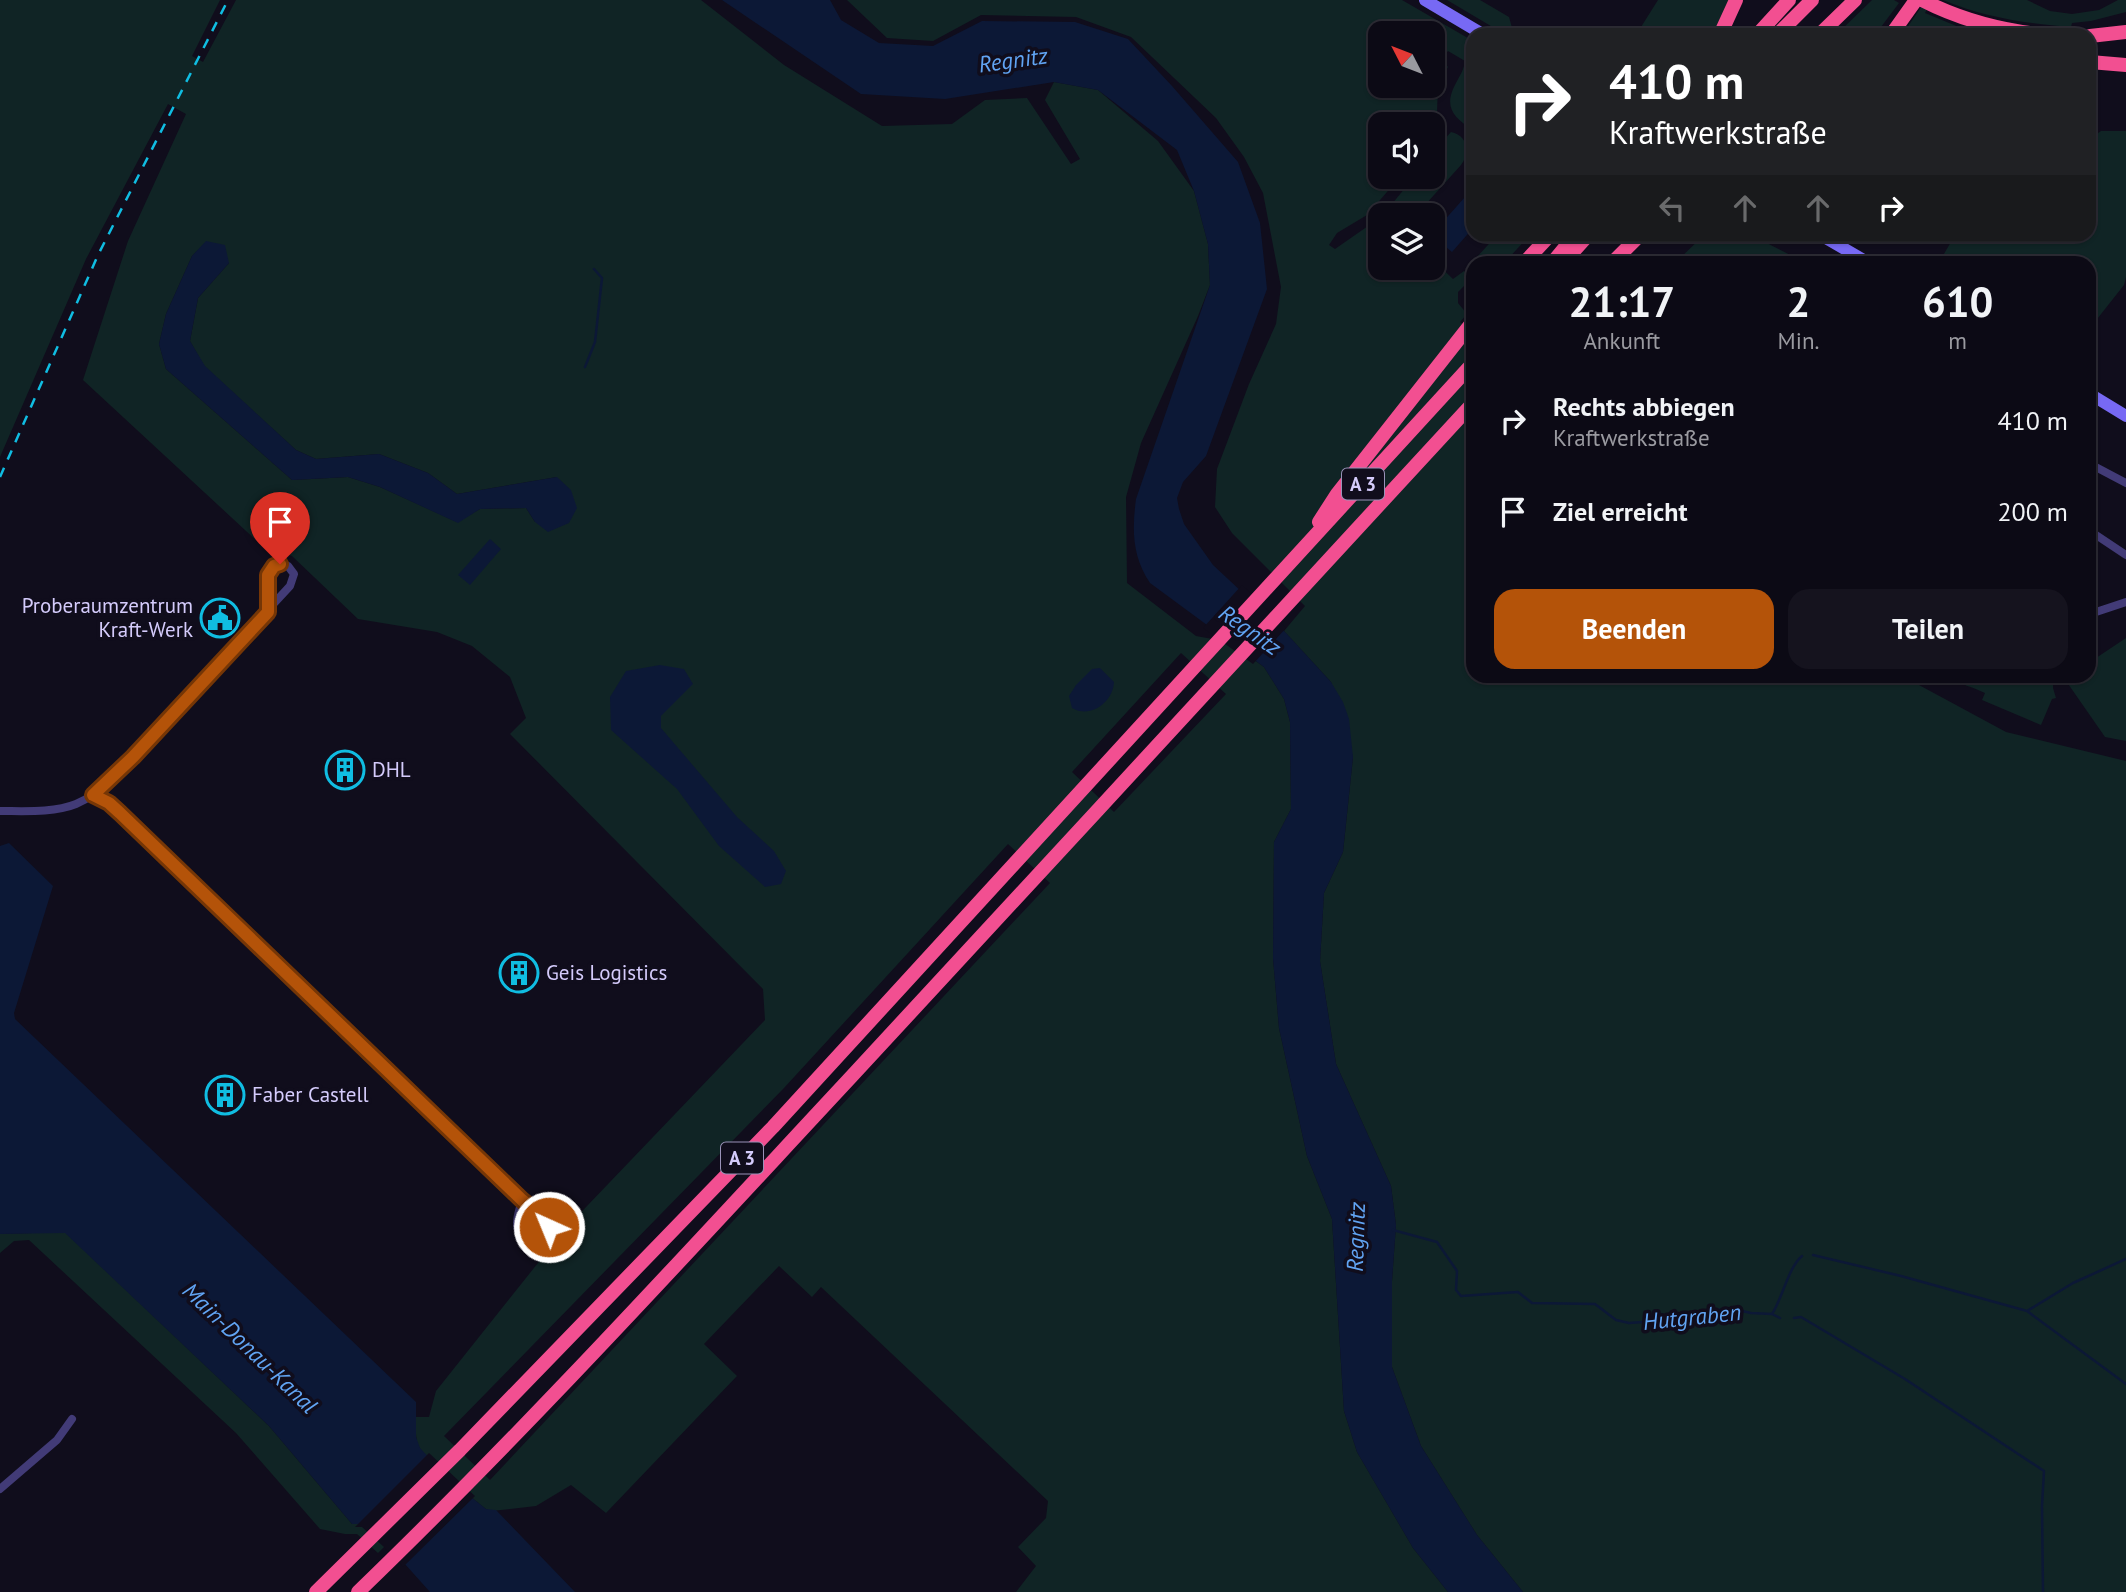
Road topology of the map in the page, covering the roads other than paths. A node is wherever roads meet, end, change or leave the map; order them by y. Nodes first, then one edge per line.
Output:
1 (1425, 0) edge
2 (1736, 0) edge
3 (1788, 0) edge
4 (1812, 0) edge
5 (1855, 0) edge
6 (1916, 0) edge
7 (1922, 0) edge
8 (1472, 28) edge
9 (1723, 28) edge
10 (1763, 28) edge
11 (1784, 28) edge
12 (1826, 28) edge
13 (1896, 28) edge
14 (1999, 28) edge
15 (2126, 32) edge
16 (2096, 35) edge
17 (2096, 62) edge
18 (2126, 65) edge
19 (1544, 242) edge
20 (1569, 242) edge
21 (1583, 242) edge
22 (1620, 242) edge
23 (1633, 242) edge
24 (1833, 242) edge
25 (1531, 256) edge
26 (1558, 256) edge
27 (1570, 256) edge
28 (1607, 256) edge
29 (1619, 256) edge
30 (1857, 256) edge
31 (1466, 333) edge
32 (1466, 359) edge
33 (1466, 369) edge
34 (2096, 398) edge
35 (1420, 406) junction
36 (1466, 411) edge
37 (2126, 416) edge
38 (2096, 467) edge
39 (2126, 483) edge
40 (2096, 535) edge
41 (2126, 555) edge
42 (1297, 557) junction
43 (2126, 602) edge
44 (268, 612) junction
45 (2096, 612) edge
46 (93, 795) junction
47 (0, 811) edge
48 (522, 1200) junction
49 (72, 1419) dead end
50 (0, 1489) edge
51 (316, 1592) edge
52 (358, 1592) edge

1 - 8 street
2 - 9 highway
3 - 10 highway
4 - 11 highway
5 - 12 highway
6 - 13 highway
7 - 14 highway
15 - 16 highway
17 - 18 highway
19 - 25 highway
20 - 26 highway
21 - 27 highway
22 - 28 highway
23 - 29 highway
24 - 30 street
31 - 35 highway, A 3
32 - 35 highway, A 3
33 - 35 highway, A 3
34 - 37 street
35 - 42 highway, A 3
35 - 42 highway
36 - 52 highway, A 3
38 - 39 street
40 - 41 street
42 - 51 highway, A 3
43 - 45 street
44 - 44 street
44 - 46 street
46 - 47 street
46 - 48 street
48 - 48 street
49 - 50 street

